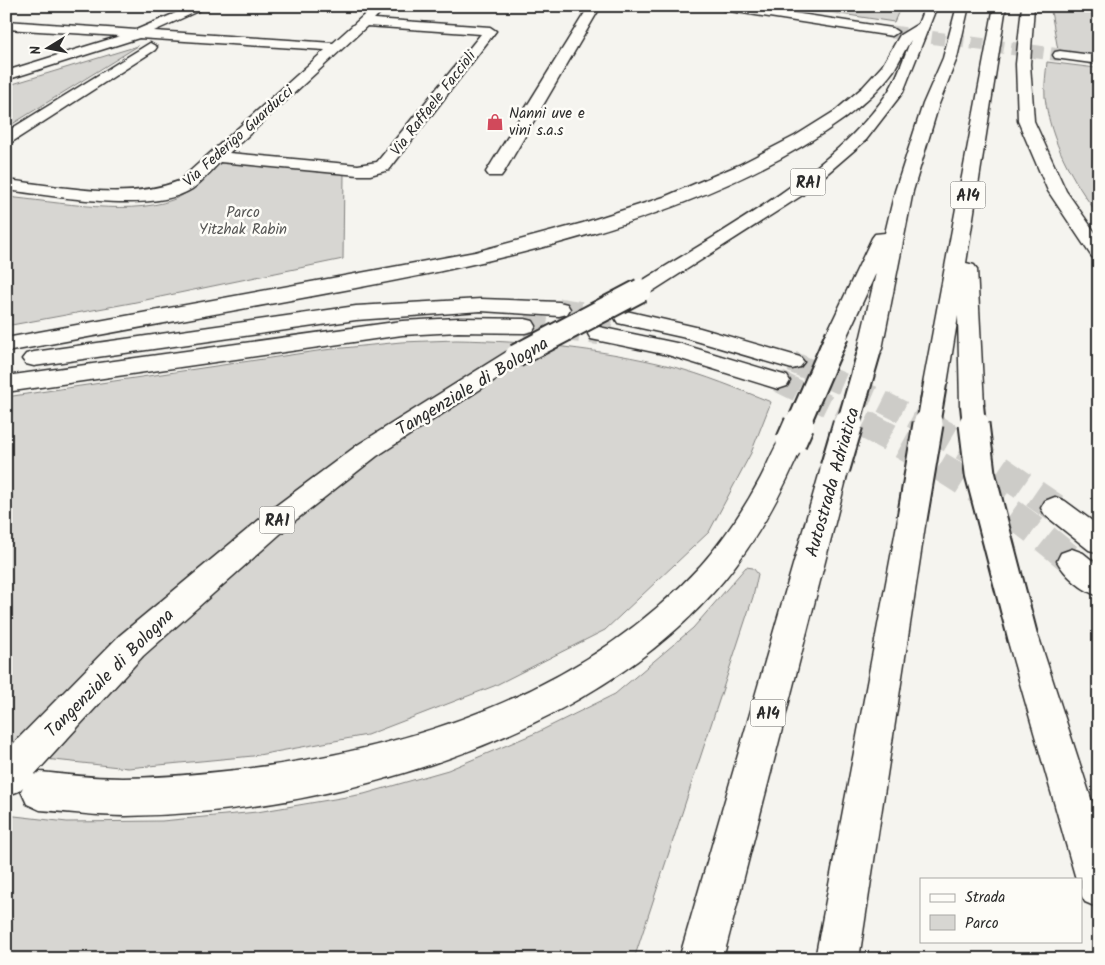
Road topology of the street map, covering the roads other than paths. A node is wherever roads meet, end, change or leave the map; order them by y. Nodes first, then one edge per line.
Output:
1 (203, 6) edge
2 (381, 6) edge
3 (595, 6) edge
4 (723, 6) edge
5 (963, 6) edge
6 (1000, 6) edge
7 (1028, 6) edge
8 (1041, 6) edge
9 (926, 14) edge
10 (363, 22) junction
11 (6, 25) edge
12 (892, 32) tunnel mouth
13 (140, 34) junction
14 (150, 46) dead end
15 (336, 47) junction
16 (1024, 55) junction
17 (1060, 55) tunnel mouth
18 (1099, 60) edge
19 (6, 76) edge
20 (6, 139) edge
21 (1034, 142) junction
22 (215, 157) junction
23 (495, 172) dead end
24 (6, 185) edge
25 (904, 191) junction
26 (964, 221) junction
27 (1099, 227) edge
28 (1099, 253) edge
29 (559, 309) tunnel mouth
30 (626, 318) tunnel mouth
31 (525, 326) tunnel mouth
32 (599, 334) tunnel mouth
33 (6, 346) edge
34 (792, 362) tunnel mouth
35 (6, 363) edge
36 (778, 381) tunnel mouth
37 (6, 384) edge
38 (1055, 508) tunnel mouth
39 (1099, 542) edge
40 (1072, 561) tunnel mouth
41 (1099, 584) edge
42 (6, 778) edge
43 (40, 791) dead end
44 (1099, 888) edge
45 (702, 959) edge
46 (837, 959) edge

1 - 13 main road
2 - 10 main road, Via Federigo Guarducci
3 - 23 main road
4 - 12 main road
5 - 25 main road, Autostrada Adriatica / A14
6 - 26 main road, A14
7 - 16 main road
8 - 16 main road
9 - 33 main road
9 - 42 main road, Tangenziale di Bologna / RA1, bridge
10 - 15 main road, Via Federigo Guarducci
10 - 22 main road, Via Raffaele Faccioli
11 - 13 main road
13 - 15 main road
13 - 19 main road
14 - 20 main road
15 - 22 main road, Via Federigo Guarducci
16 - 21 main road
17 - 18 main road
21 - 27 main road
21 - 28 main road
22 - 24 main road, Via Federigo Guarducci
25 - 43 main road, bridge
25 - 45 main road, Autostrada Adriatica / A14, bridge
26 - 44 main road, bridge
26 - 46 main road, A14, bridge
29 - 35 main road
30 - 34 main road
31 - 37 main road
32 - 36 main road
38 - 39 main road
40 - 41 main road

